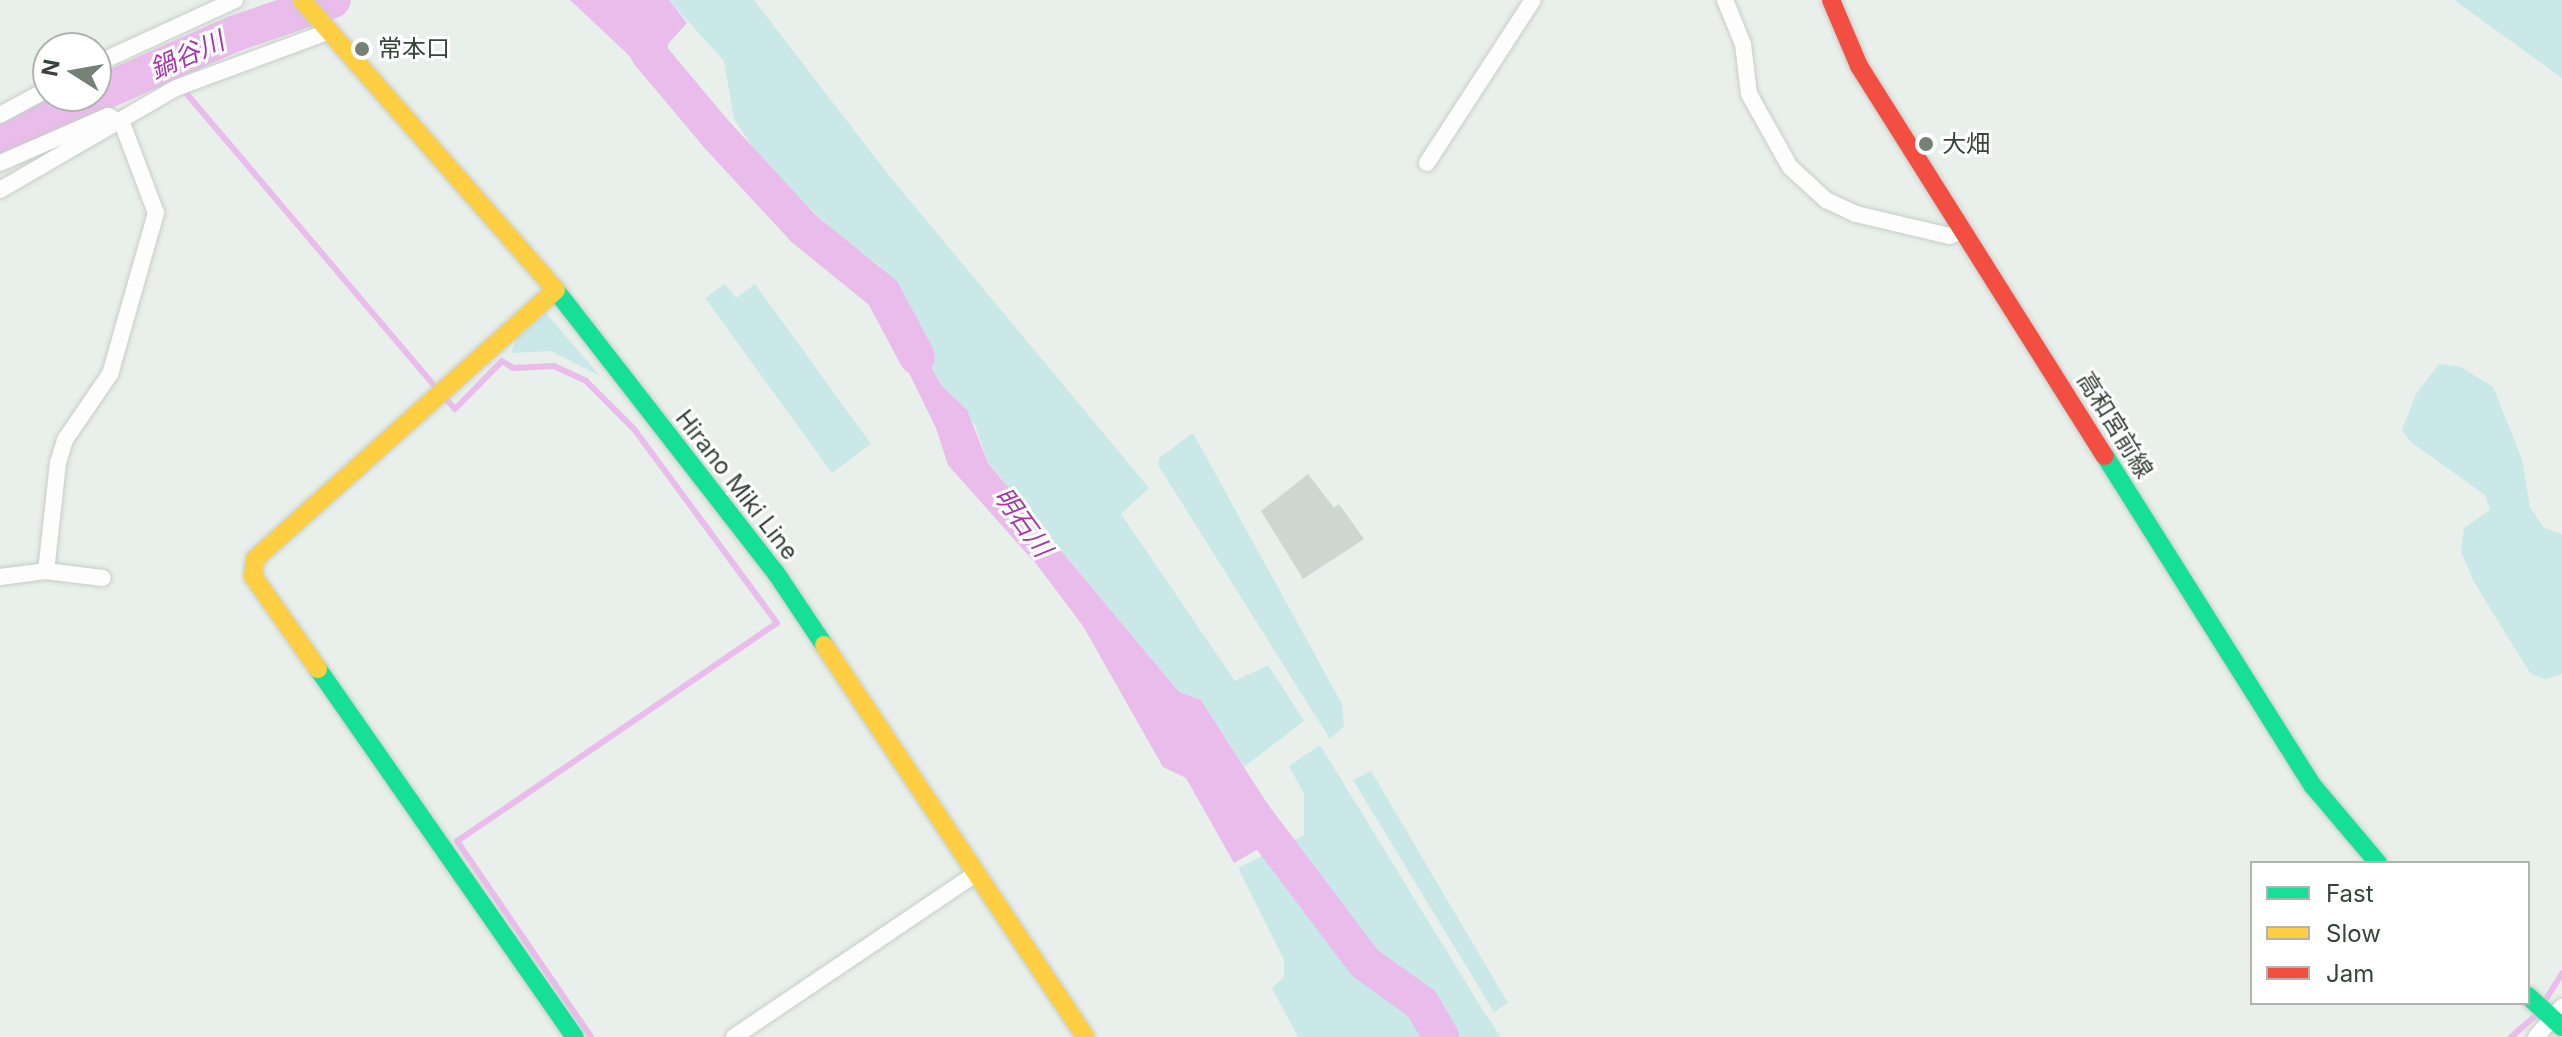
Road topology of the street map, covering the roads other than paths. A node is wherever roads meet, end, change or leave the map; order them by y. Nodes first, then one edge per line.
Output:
1 (235, 0) edge
2 (302, 0) edge
3 (1533, 0) edge
4 (1725, 0) edge
5 (1831, 0) edge
6 (327, 27) junction
7 (112, 57) edge
8 (32, 98) edge
9 (0, 115) edge
10 (122, 123) junction
11 (0, 163) edge
12 (1427, 163) dead end
13 (0, 190) edge
14 (1963, 231) junction
15 (556, 290) junction
16 (46, 571) junction
17 (0, 577) edge
18 (103, 578) dead end
19 (2376, 861) edge
20 (976, 874) junction
21 (2530, 999) edge
22 (2557, 1018) edge
23 (575, 1037) edge
24 (734, 1037) edge
25 (1085, 1037) edge
26 (2536, 1037) edge

1 - 7 street
2 - 6 street, Hirano Miki Line
3 - 12 street
4 - 14 street
5 - 14 street, 高和宮前線
6 - 10 street
6 - 15 street, Hirano Miki Line
8 - 9 street
10 - 11 street
10 - 13 street
10 - 16 street
14 - 19 street, 高和宮前線
15 - 20 street, Hirano Miki Line
15 - 23 street
16 - 17 street
16 - 18 street
20 - 24 street
20 - 25 street, Hirano Miki Line
21 - 22 street
22 - 26 street

